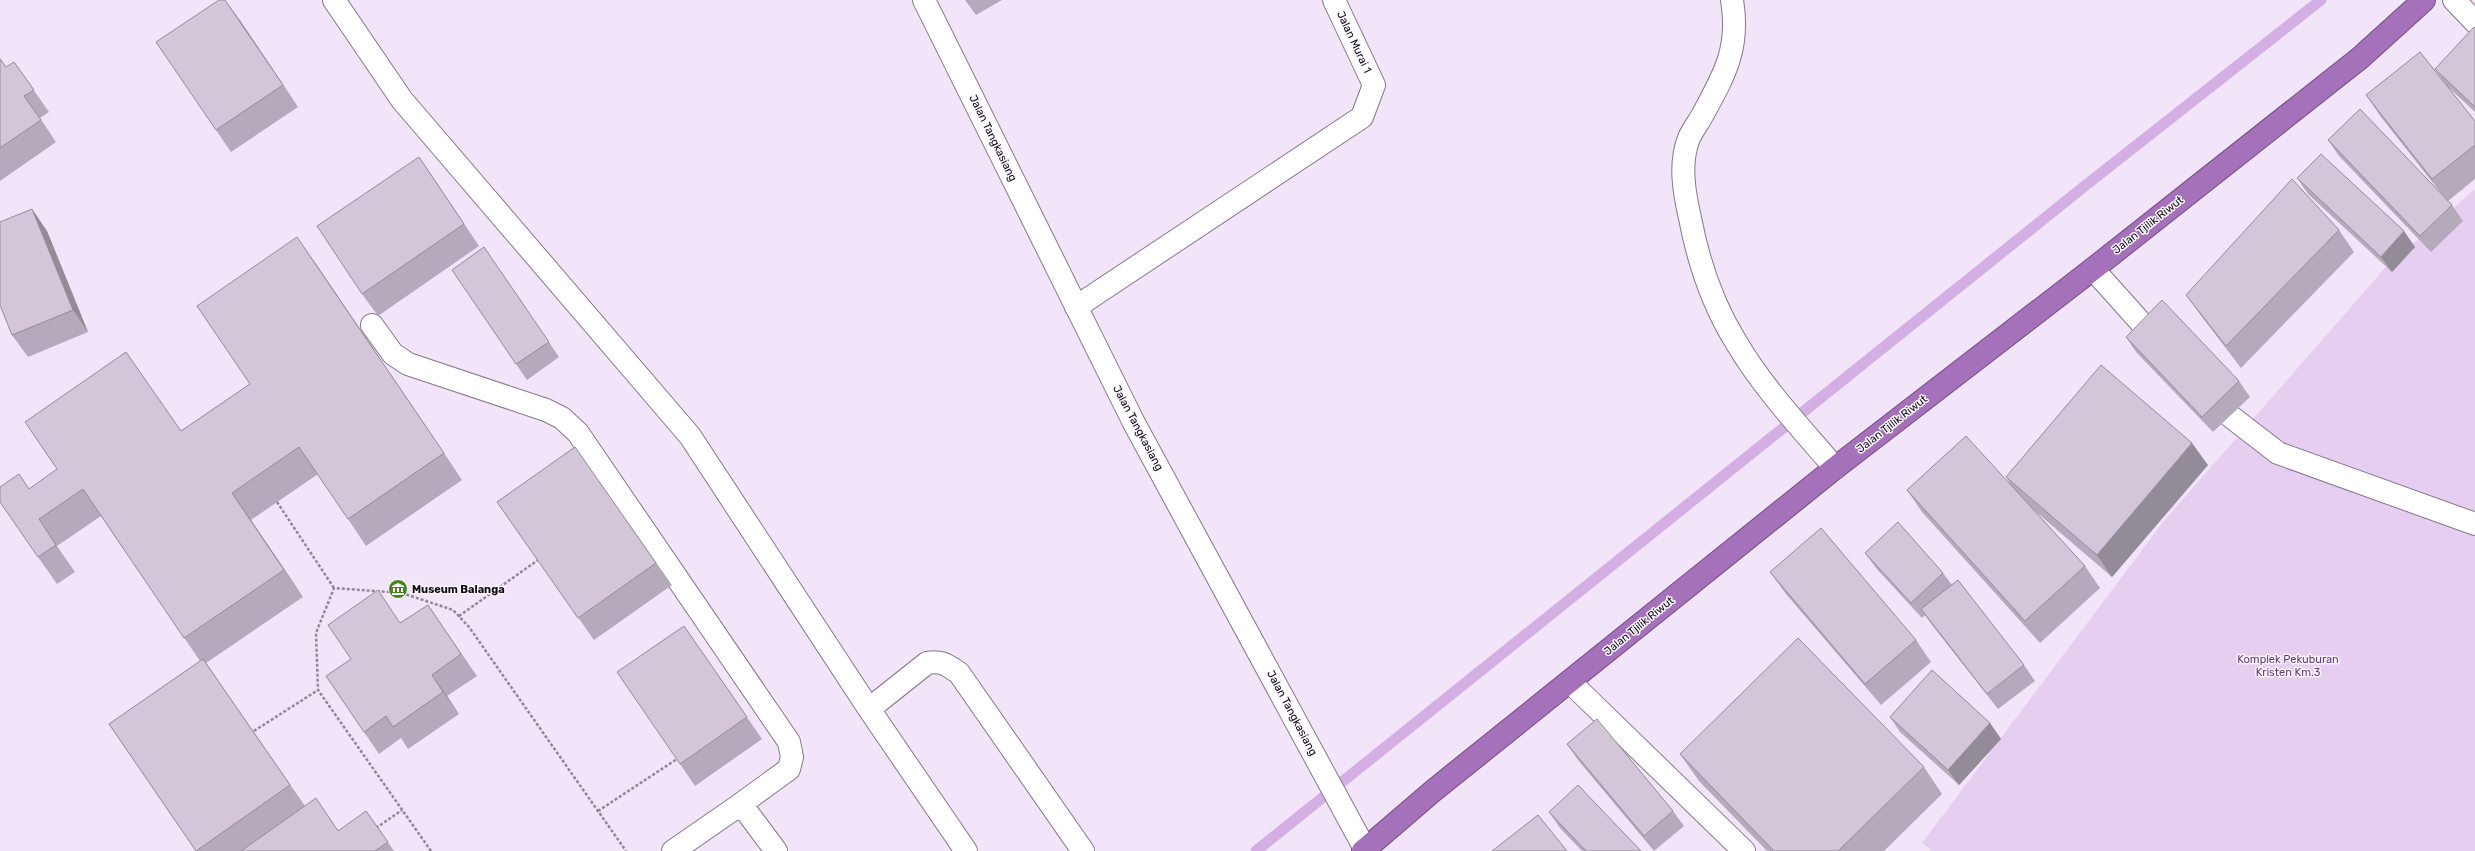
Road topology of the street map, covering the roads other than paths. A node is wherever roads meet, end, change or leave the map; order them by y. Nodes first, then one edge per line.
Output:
1 (334, 0) edge
2 (924, 0) edge
3 (1334, 0) edge
4 (1732, 0) edge
5 (2424, 0) edge
6 (2454, 0) edge
7 (2475, 22) edge
8 (2093, 269) junction
9 (1076, 307) junction
10 (372, 325) dead end
11 (2153, 336) edge
12 (2230, 416) dead end
13 (1835, 468) junction
14 (2475, 524) edge
15 (1570, 682) junction
16 (869, 709) junction
17 (740, 804) junction
18 (1364, 850) edge
19 (673, 851) edge
20 (776, 851) edge
21 (966, 851) edge
22 (1082, 851) edge
23 (1744, 851) edge

1 - 16 street
2 - 9 street, Jalan Tangkasiang
3 - 9 street, Jalan Murai 1
4 - 13 street
5 - 8 highway, Jalan Tjilik Riwut
6 - 7 street
8 - 11 street
8 - 13 highway, Jalan Tjilik Riwut
9 - 18 street, Jalan Tangkasiang
10 - 17 street
12 - 14 street
13 - 15 highway, Jalan Tjilik Riwut
15 - 18 highway, Jalan Tjilik Riwut
15 - 23 street
16 - 21 street
16 - 22 street
17 - 19 street
17 - 20 street

